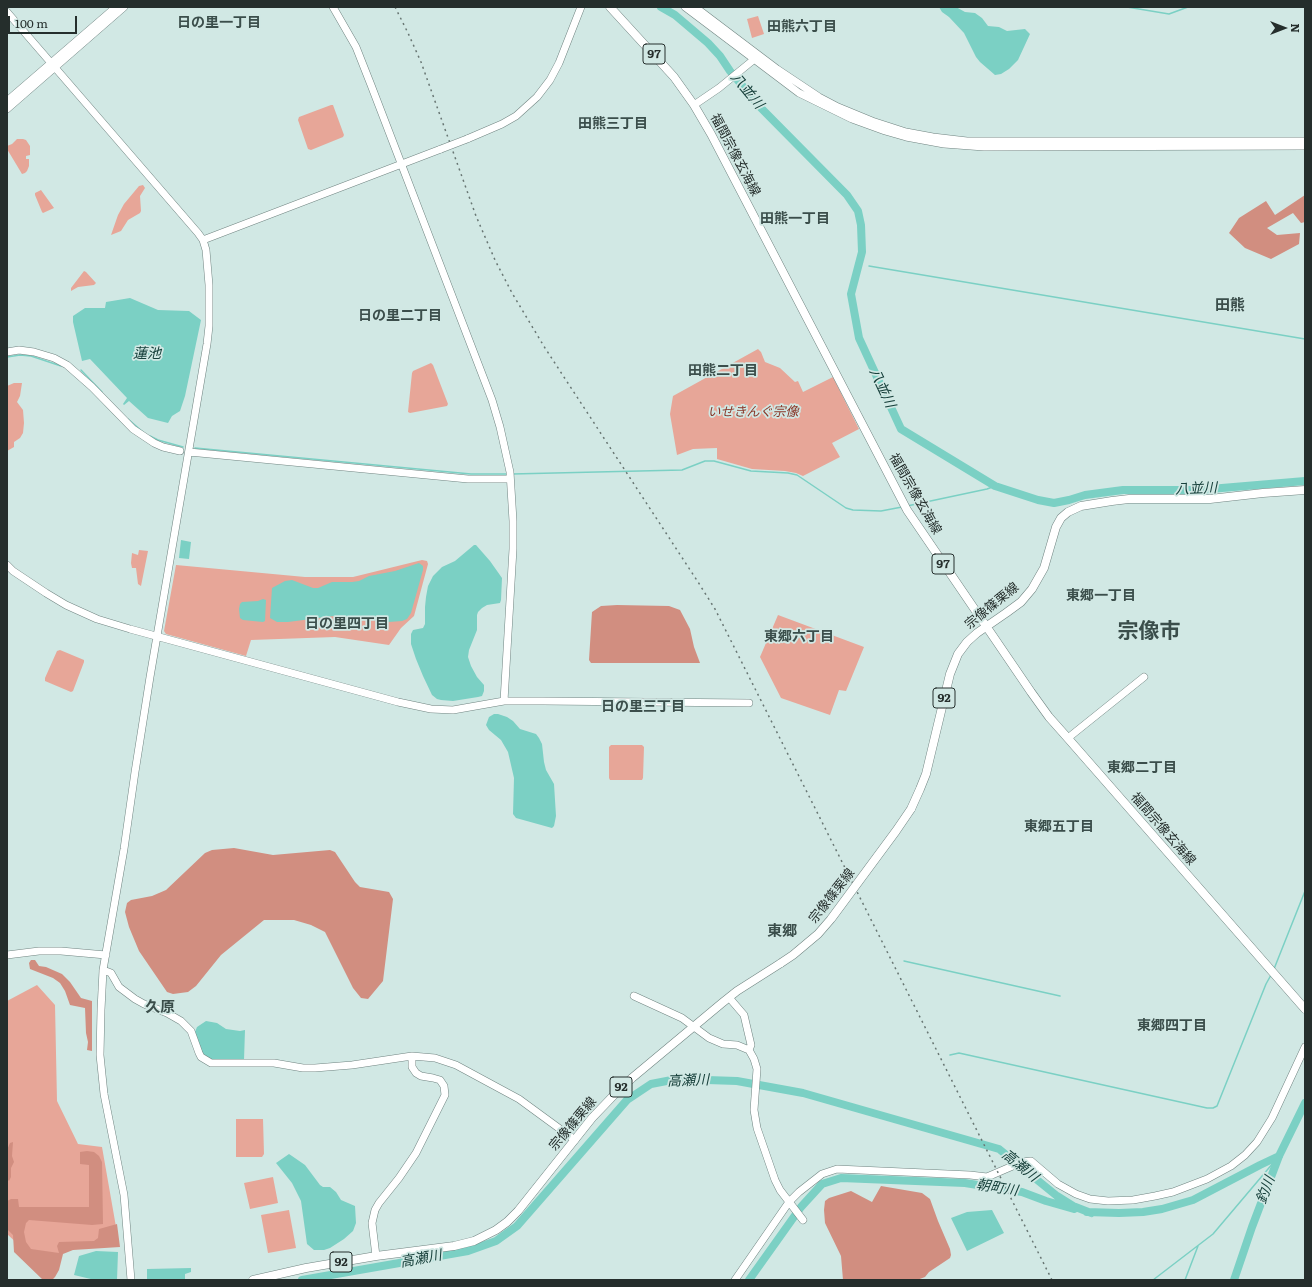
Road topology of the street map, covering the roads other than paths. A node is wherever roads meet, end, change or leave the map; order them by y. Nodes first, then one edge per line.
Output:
1 (116, 7) edge
2 (124, 7) edge
3 (333, 7) edge
4 (581, 7) edge
5 (610, 7) edge
6 (685, 7) edge
7 (695, 7) edge
8 (7, 12) edge
9 (756, 57) junction
10 (53, 65) junction
11 (7, 101) edge
12 (694, 105) junction
13 (7, 109) edge
14 (1305, 141) edge
15 (1305, 146) edge
16 (401, 164) junction
17 (203, 240) junction
18 (7, 352) edge
19 (180, 451) dead end
20 (189, 452) junction
21 (510, 476) junction
22 (1305, 490) edge
23 (7, 565) edge
24 (986, 626) junction
25 (157, 637) junction
26 (1144, 677) dead end
27 (504, 701) junction
28 (749, 703) dead end
29 (1068, 738) junction
30 (7, 955) edge
31 (106, 955) junction
32 (103, 970) junction
33 (634, 996) dead end
34 (732, 1001) dead end
35 (1305, 1009) edge
36 (693, 1027) junction
37 (1305, 1047) edge
38 (749, 1050) junction
39 (412, 1056) junction
40 (575, 1140) junction
41 (790, 1203) junction
42 (803, 1220) dead end
43 (376, 1256) junction
44 (131, 1280) edge
45 (254, 1280) edge
46 (735, 1280) edge

1 - 10 street
2 - 10 street
3 - 16 street
4 - 16 street, bridge
5 - 12 main road, 福間宗像玄海線 / 97
6 - 9 street
7 - 9 street
8 - 10 street
9 - 12 street
9 - 14 street
9 - 15 street
10 - 11 street
10 - 13 street
10 - 17 street
12 - 24 main road, 福間宗像玄海線 / 97
16 - 17 street
16 - 21 street
17 - 20 street
18 - 19 street
20 - 21 street
20 - 25 street
21 - 27 street
22 - 24 main road, 宗像篠栗線 / 92
23 - 25 street
24 - 29 main road, 福間宗像玄海線 / 97
24 - 36 main road, 宗像篠栗線 / 92, bridge
25 - 27 street
25 - 31 street
26 - 29 street
27 - 28 street
29 - 35 main road, 福間宗像玄海線 / 97
30 - 31 street
31 - 32 street
32 - 39 street
32 - 44 street
33 - 36 street
34 - 38 street
36 - 38 street
36 - 40 main road, 宗像篠栗線 / 92
37 - 41 street
38 - 41 street
39 - 40 street
39 - 43 street
40 - 43 main road, 宗像篠栗線 / 92
41 - 42 street
41 - 46 street
43 - 45 main road, 宗像篠栗線 / 92

